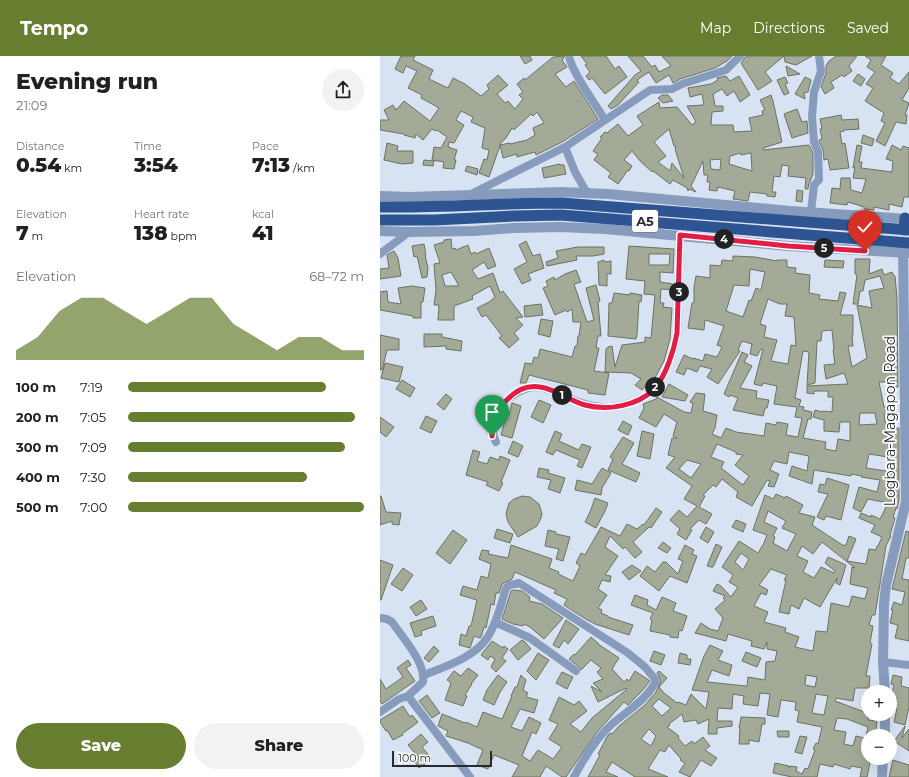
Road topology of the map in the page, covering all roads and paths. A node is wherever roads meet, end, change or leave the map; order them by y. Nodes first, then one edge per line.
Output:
1 (569, 56) edge
2 (740, 56) edge
3 (819, 56) edge
4 (606, 120) junction
5 (565, 147) junction
6 (587, 193) junction
7 (469, 195) junction
8 (380, 196) edge
9 (380, 207) edge
10 (811, 212) junction
11 (380, 220) edge
12 (907, 224) edge
13 (380, 231) edge
14 (409, 232) junction
15 (680, 235) junction
16 (906, 248) edge
17 (380, 254) edge
18 (496, 442) dead end
19 (380, 618) edge
20 (494, 622) junction
21 (883, 662) junction
22 (909, 665) edge
23 (576, 671) dead end
24 (424, 675) junction
25 (885, 685) edge
26 (408, 696) junction
27 (380, 712) edge
28 (883, 765) edge
29 (470, 777) edge
30 (574, 777) edge
31 (882, 777) edge

1 - 4 street
2 - 4 street
3 - 10 street
4 - 5 street
5 - 6 street
5 - 7 street
6 - 7 street
6 - 10 street
7 - 8 street
9 - 12 highway, A5
10 - 12 street
11 - 16 highway, A5
13 - 14 street
14 - 15 street
14 - 17 street
15 - 16 street
15 - 18 street
16 - 21 street, Logbara-Magapon Road
19 - 24 street
20 - 23 street
20 - 24 street
20 - 30 street
21 - 22 street
21 - 25 street, Logbara-Magapon Road
24 - 26 street
26 - 27 street
26 - 29 street
28 - 31 street

